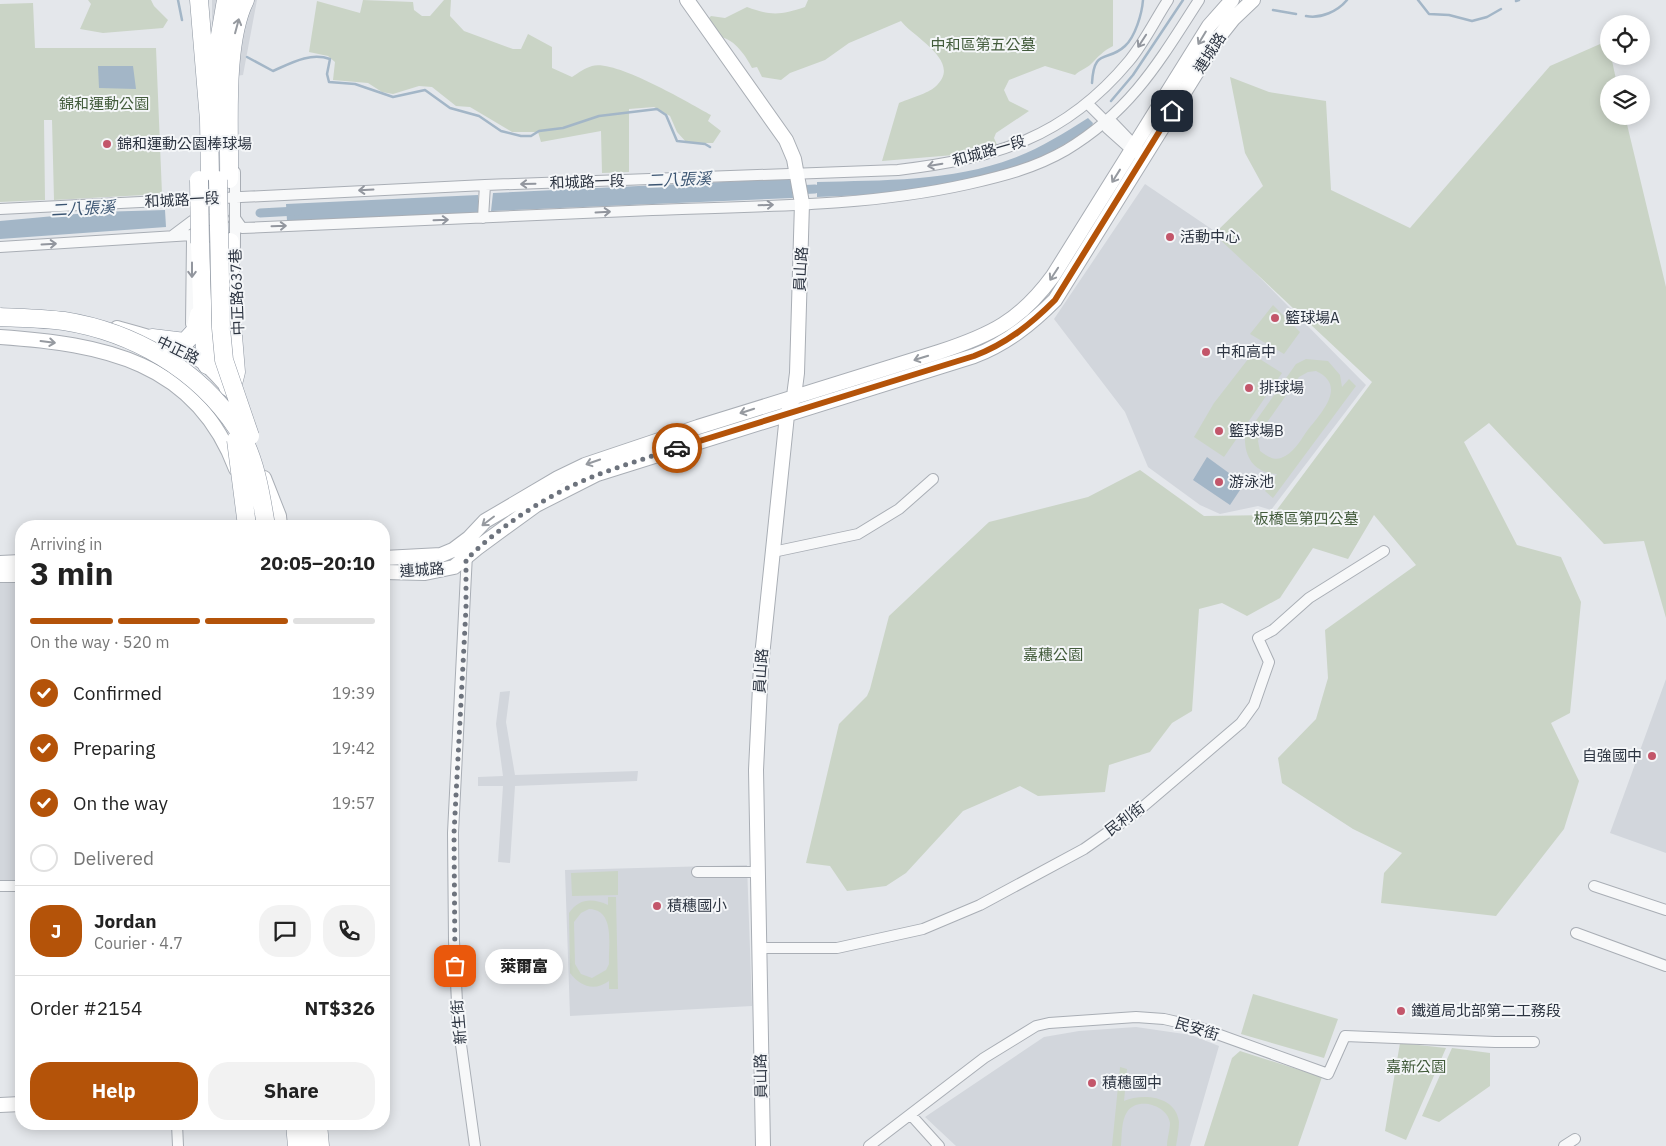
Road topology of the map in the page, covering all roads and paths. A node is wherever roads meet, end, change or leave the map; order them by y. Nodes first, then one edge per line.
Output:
1 (199, 0) edge
2 (226, 0) edge
3 (245, 0) edge
4 (687, 0) edge
5 (1168, 0) edge
6 (1198, 0) edge
7 (1232, 0) edge
8 (1253, 0) edge
9 (239, 48) dead end
10 (205, 84) junction
11 (1087, 103) junction
12 (1106, 122) junction
13 (1136, 151) junction
14 (798, 176) junction
15 (485, 184) junction
16 (235, 197) junction
17 (191, 200) junction
18 (802, 201) junction
19 (0, 209) edge
20 (235, 218) junction
21 (483, 218) junction
22 (192, 221) junction
23 (192, 235) junction
24 (172, 236) junction
25 (0, 247) edge
26 (202, 305) junction
27 (0, 313) edge
28 (0, 317) edge
29 (0, 325) edge
30 (0, 337) edge
31 (156, 340) junction
32 (128, 344) junction
33 (207, 365) junction
34 (152, 369) junction
35 (187, 381) junction
36 (231, 382) junction
37 (794, 396) junction
38 (787, 415) junction
39 (237, 440) junction
40 (933, 480) dead end
41 (242, 492) junction
42 (242, 520) edge
43 (248, 520) edge
44 (248, 520) edge
45 (268, 520) edge
46 (268, 520) edge
47 (269, 520) edge
48 (269, 520) edge
49 (469, 538) junction
50 (1384, 551) dead end
51 (773, 552) junction
52 (390, 558) edge
53 (466, 560) junction
54 (15, 562) edge
55 (0, 563) edge
56 (390, 572) edge
57 (0, 575) edge
58 (15, 575) edge
59 (697, 872) dead end
60 (757, 872) junction
61 (0, 886) edge
62 (15, 886) edge
63 (1594, 886) dead end
64 (1666, 910) edge
65 (1576, 933) dead end
66 (758, 948) junction
67 (1666, 966) edge
68 (1534, 1042) dead end
69 (15, 1104) edge
70 (0, 1105) edge
71 (911, 1115) junction
72 (177, 1130) edge
73 (289, 1130) edge
74 (296, 1130) edge
75 (307, 1130) edge
76 (319, 1130) edge
77 (326, 1130) edge
78 (1575, 1140) dead end
79 (178, 1146) edge
80 (290, 1146) edge
81 (297, 1146) edge
82 (308, 1146) edge
83 (320, 1146) edge
84 (327, 1146) edge
85 (475, 1146) edge
86 (762, 1146) edge
87 (869, 1146) edge
88 (939, 1146) edge
89 (1564, 1146) edge

1 - 10 highway
2 - 39 highway, bridge
36 -> 3 highway
4 - 14 main road
5 -> 11 street, 和城路一段
6 - 12 street, 和城路一段
7 -> 13 main road, 連城路
8 - 13 main road, 連城路
9 - 16 street, 中正路637巷
10 - 26 highway, bridge
10 - 39 highway, bridge
11 - 12 street
11 -> 14 street, 和城路一段
12 - 13 street
12 - 18 street, 和城路一段
13 -> 37 main road, 連城路
13 - 38 main road, 連城路
14 -> 15 street, 和城路一段
14 - 18 main road, 員山路
15 -> 16 street, 和城路一段
15 - 21 street
16 - 17 street, 和城路一段
16 - 20 street, 中正路637巷
17 - 19 street, 和城路一段
17 - 22 street
21 -> 18 street, 和城路一段
18 - 37 main road, 員山路
20 -> 21 street, 和城路一段
20 - 22 street, 和城路一段
20 - 36 street, 中正路637巷
22 - 23 street
22 - 24 street, 和城路一段
23 - 24 street
23 -> 31 street
25 -> 24 street
26 - 31 highway
26 - 33 highway
27 - 31 main road, 中正路
28 - 48 highway, bridge
29 - 32 main road, 中正路
29 - 46 highway, bridge
30 -> 34 main road, 中正路
31 - 32 main road
31 - 33 main road, 中正路
32 - 35 main road, 中正路
33 - 36 main road, 中正路
34 - 35 main road
34 - 39 main road, 中正路
35 - 36 main road
36 - 39 main road
36 - 47 main road, 中正路
37 - 38 main road, 員山路
37 -> 49 main road, 連城路
38 - 51 main road, 員山路
38 - 53 main road, 連城路
39 - 41 main road, 中正路
39 - 43 highway, bridge
39 - 45 highway
40 - 51 street
41 - 42 main road, 中正路
41 - 44 main road
49 - 52 main road, 連城路
49 - 53 street, 新生街
50 - 66 street, 民利街
51 - 60 main road, 員山路
53 - 56 main road, 連城路
53 - 85 street, 新生街
54 - 55 main road
57 - 58 main road
59 - 60 street
60 - 66 main road, 員山路
61 - 62 street
63 - 64 street
65 - 67 street
66 - 86 main road, 員山路
68 - 71 street, 民安街
69 - 70 main road
71 - 87 street, 民安街
71 - 88 street
72 - 79 street
73 - 80 main road
74 - 81 highway
75 - 82 highway
76 - 83 highway
77 - 84 main road
78 - 89 street

